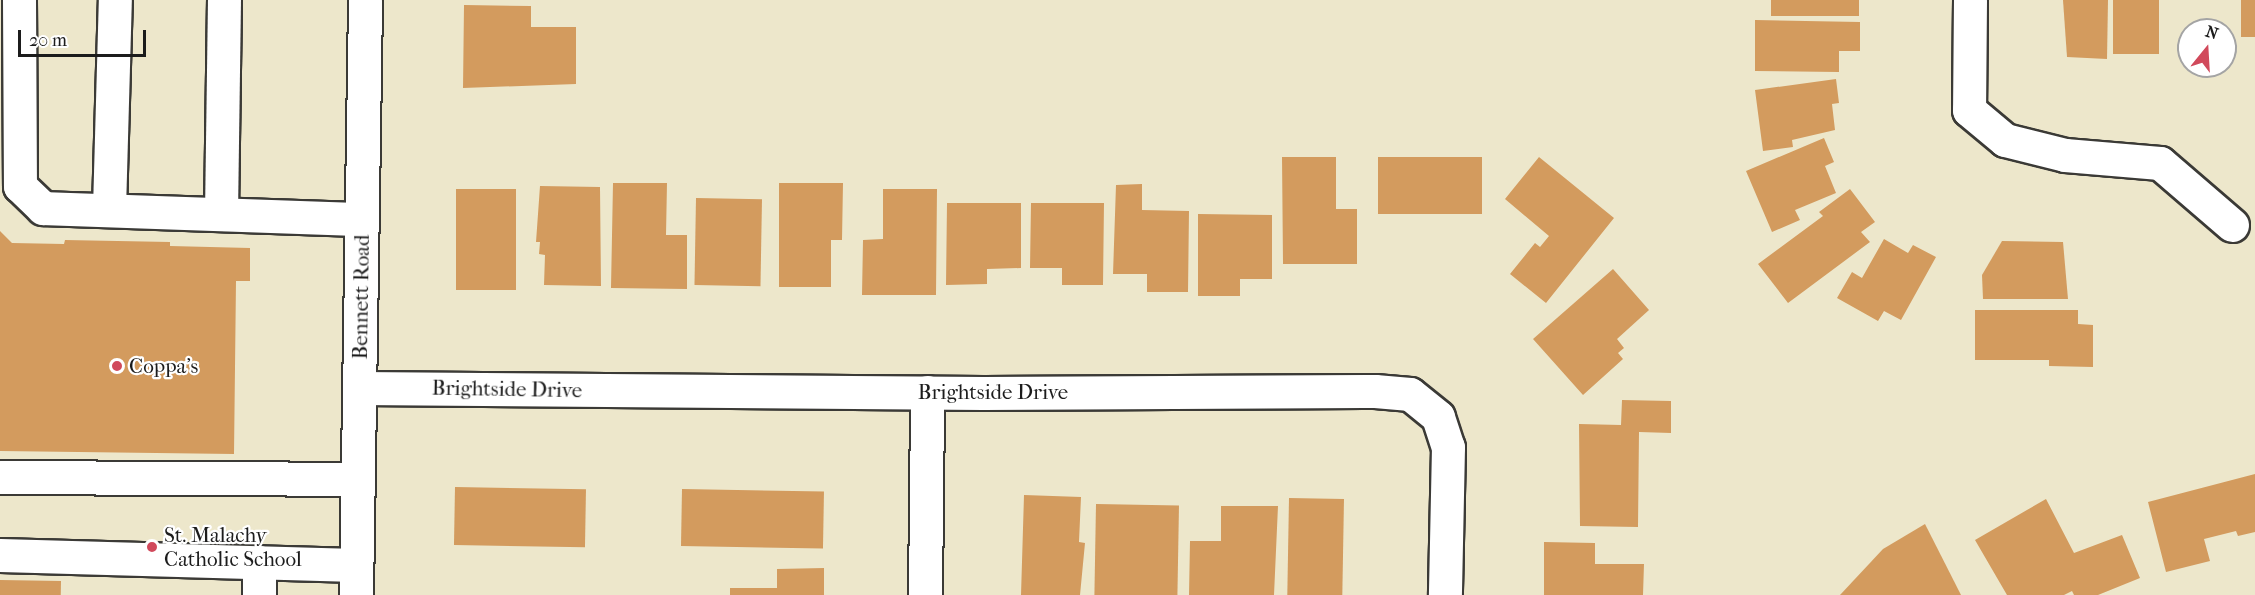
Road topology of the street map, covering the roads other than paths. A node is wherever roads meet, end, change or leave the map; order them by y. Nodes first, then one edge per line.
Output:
1 (19, 0) edge
2 (115, 0) edge
3 (224, 0) edge
4 (365, 0) edge
5 (1970, 0) edge
6 (109, 209) junction
7 (221, 214) junction
8 (362, 219) junction
9 (2232, 225) dead end
10 (359, 388) junction
11 (927, 392) junction
12 (0, 477) edge
13 (357, 478) junction
14 (0, 555) edge
15 (259, 562) junction
16 (356, 580) edge
17 (259, 595) edge
18 (925, 595) edge
19 (1445, 595) edge

1 - 6 street
2 - 6 street
3 - 7 street
4 - 8 street, Bennett Road
5 - 9 street
6 - 7 street
7 - 8 street
8 - 10 street, Bennett Road
10 - 11 street, Brightside Drive
10 - 13 street, Bennett Road
11 - 18 street
11 - 19 street, Brightside Drive
12 - 13 street
13 - 16 street, Bennett Road
14 - 15 street
15 - 16 street
15 - 17 street

